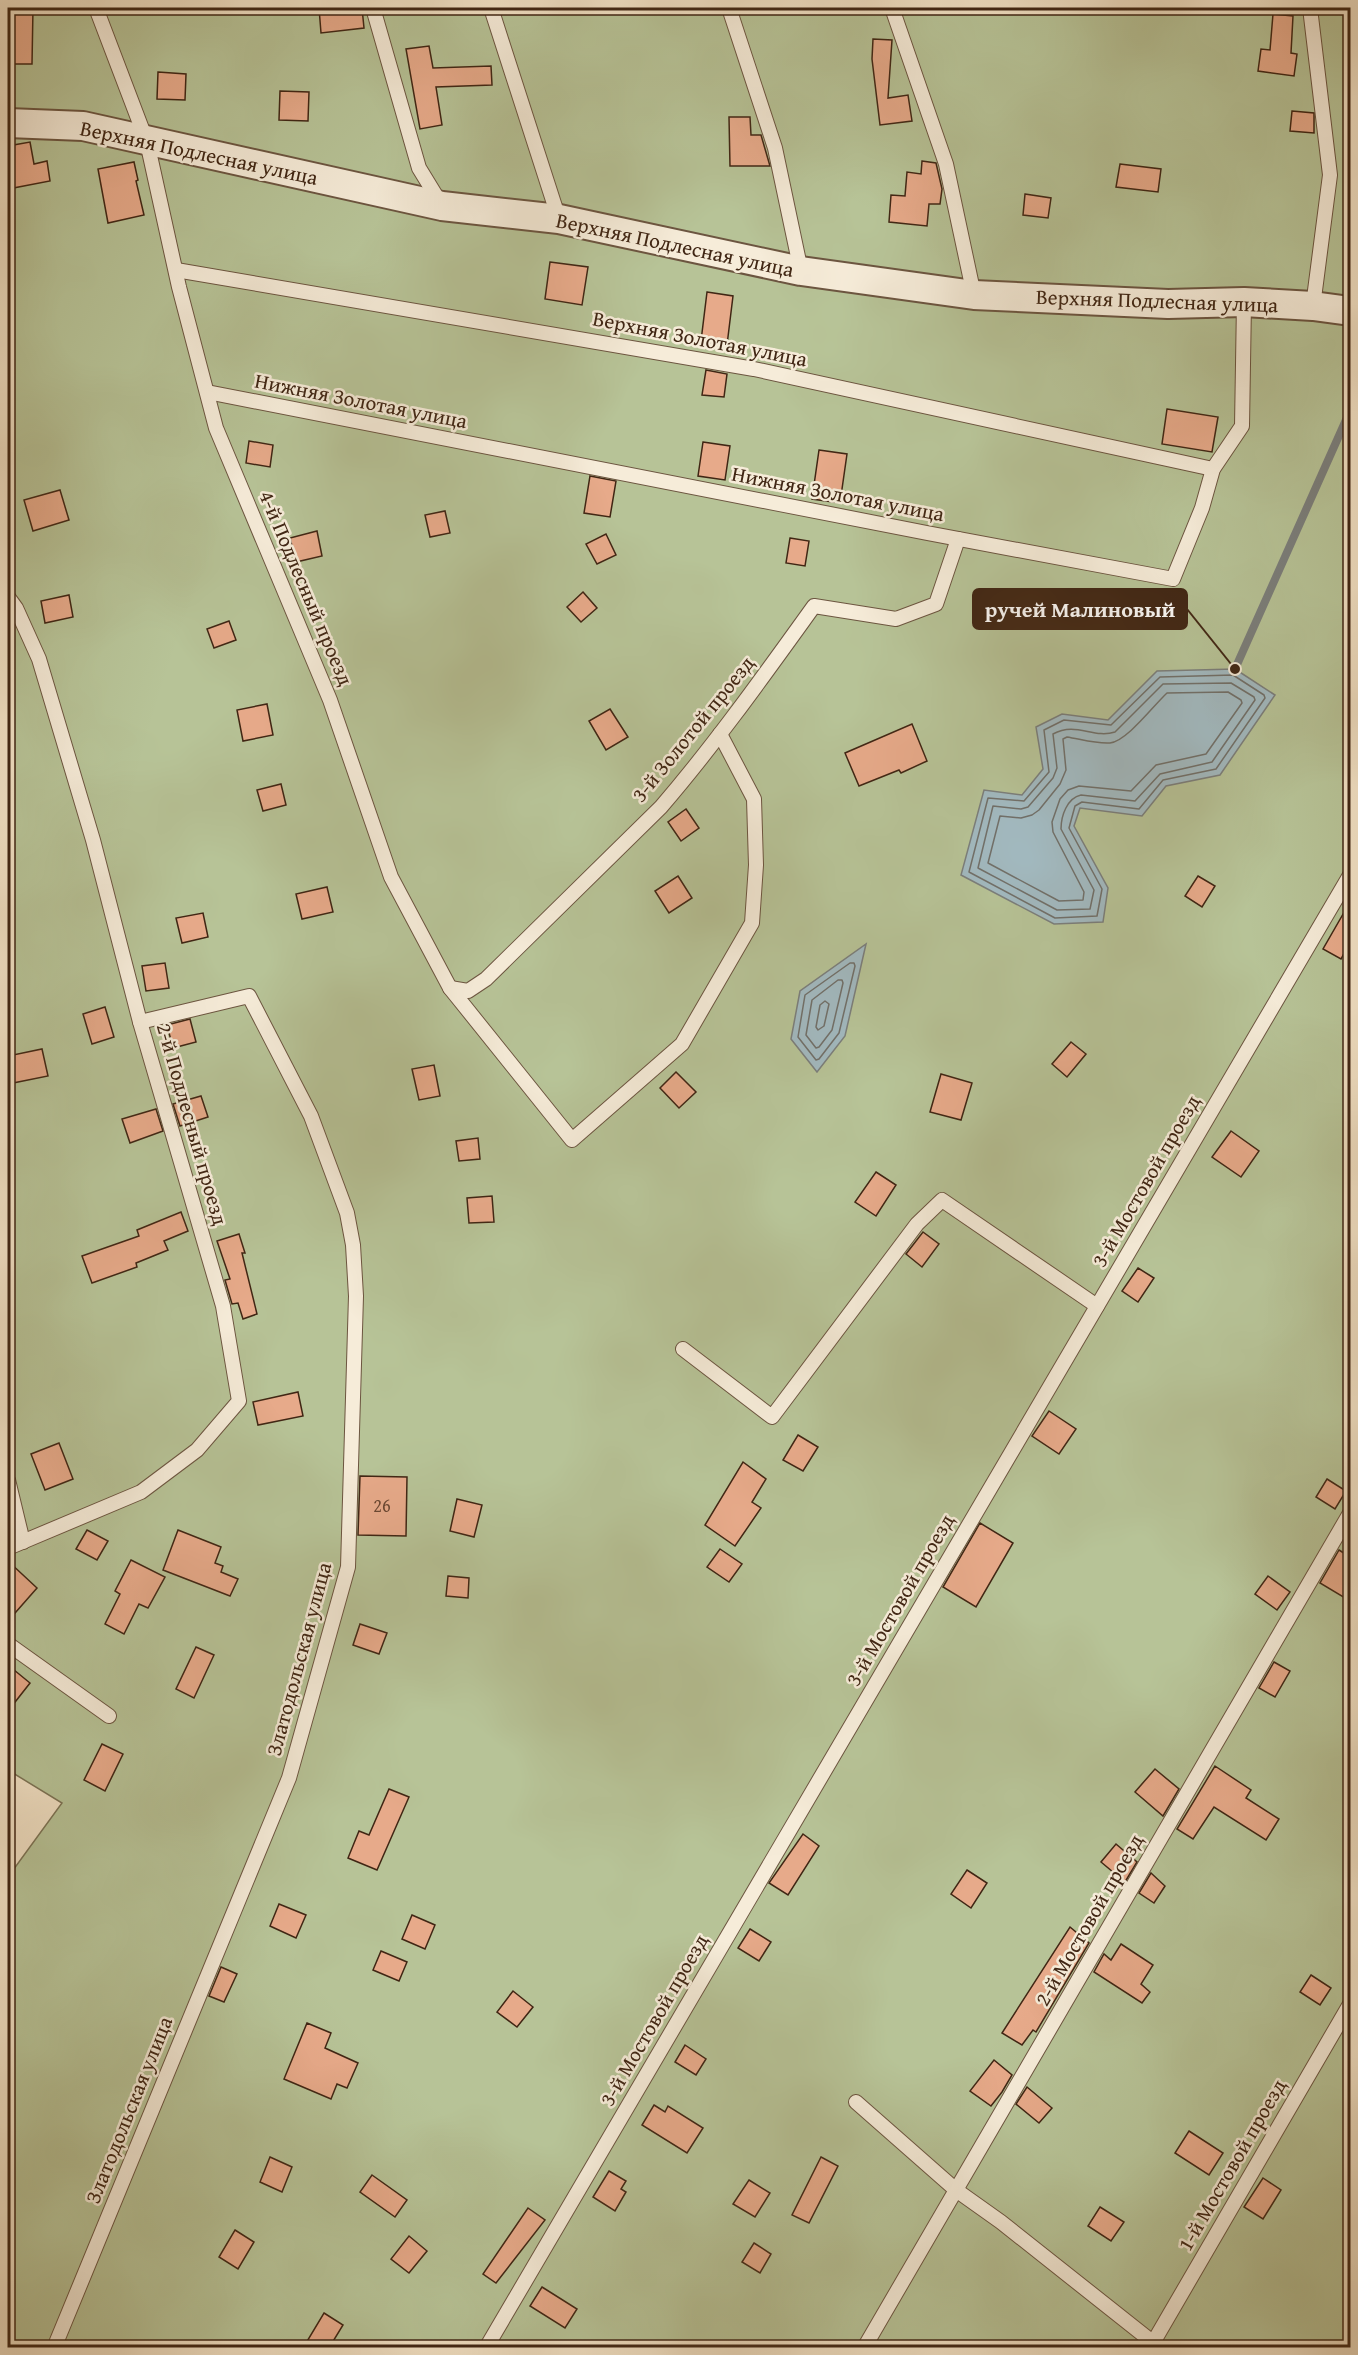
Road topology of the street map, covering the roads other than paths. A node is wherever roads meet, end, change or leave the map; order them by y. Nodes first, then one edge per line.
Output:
1 (96, 8) edge
2 (373, 8) edge
3 (491, 8) edge
4 (729, 8) edge
5 (892, 8) edge
6 (1310, 8) edge
7 (8, 123) edge
8 (147, 141) junction
9 (442, 206) junction
10 (558, 219) junction
11 (176, 270) junction
12 (801, 272) junction
13 (974, 295) junction
14 (1244, 302) junction
15 (1313, 306) junction
16 (1350, 310) edge
17 (207, 392) junction
18 (1213, 469) junction
19 (958, 539) junction
20 (8, 597) edge
21 (720, 734) junction
22 (1350, 874) edge
23 (450, 988) junction
24 (140, 1022) junction
25 (1097, 1306) junction
26 (683, 1348) dead end
27 (8, 1480) edge
28 (1350, 1513) edge
29 (23, 1542) junction
30 (8, 1548) edge
31 (8, 1644) edge
32 (109, 1716) dead end
33 (1350, 2004) edge
34 (856, 2102) dead end
35 (956, 2190) junction
36 (1154, 2346) edge
37 (54, 2348) edge
38 (486, 2348) edge
39 (864, 2348) edge

1 - 8 lane, 4-й Подлесный проезд
2 - 9 lane
3 - 10 lane
4 - 12 lane
5 - 13 lane
6 - 15 lane
7 - 8 street, Верхняя Подлесная улица
8 - 9 street, Верхняя Подлесная улица
8 - 11 lane, 4-й Подлесный проезд
9 - 10 street, Верхняя Подлесная улица
10 - 12 street, Верхняя Подлесная улица
11 - 17 lane, 4-й Подлесный проезд
11 - 18 lane, Верхняя Золотая улица
12 - 13 street, Верхняя Подлесная улица
13 - 14 street, Верхняя Подлесная улица
14 - 15 street, Верхняя Подлесная улица
14 - 18 lane, Нижняя Золотая улица
15 - 16 street, Верхняя Подлесная улица
17 - 19 lane, Нижняя Золотая улица
17 - 23 lane, 4-й Подлесный проезд
18 - 19 lane, Нижняя Золотая улица
19 - 21 lane, 3-й Золотой проезд
20 - 24 lane, 2-й Подлесный проезд
21 - 23 lane, 3-й Золотой проезд
21 - 23 lane, 4-й Подлесный проезд
22 - 25 lane, 3-й Мостовой проезд
24 - 29 lane, 2-й Подлесный проезд
24 - 37 lane, Златодольская улица
25 - 26 lane
25 - 38 lane, 3-й Мостовой проезд
27 - 29 lane
28 - 35 lane, 2-й Мостовой проезд
29 - 30 lane, 2-й Подлесный проезд
31 - 32 lane
33 - 36 lane, 1-й Мостовой проезд
34 - 35 lane
35 - 36 lane
35 - 39 lane, 2-й Мостовой проезд

